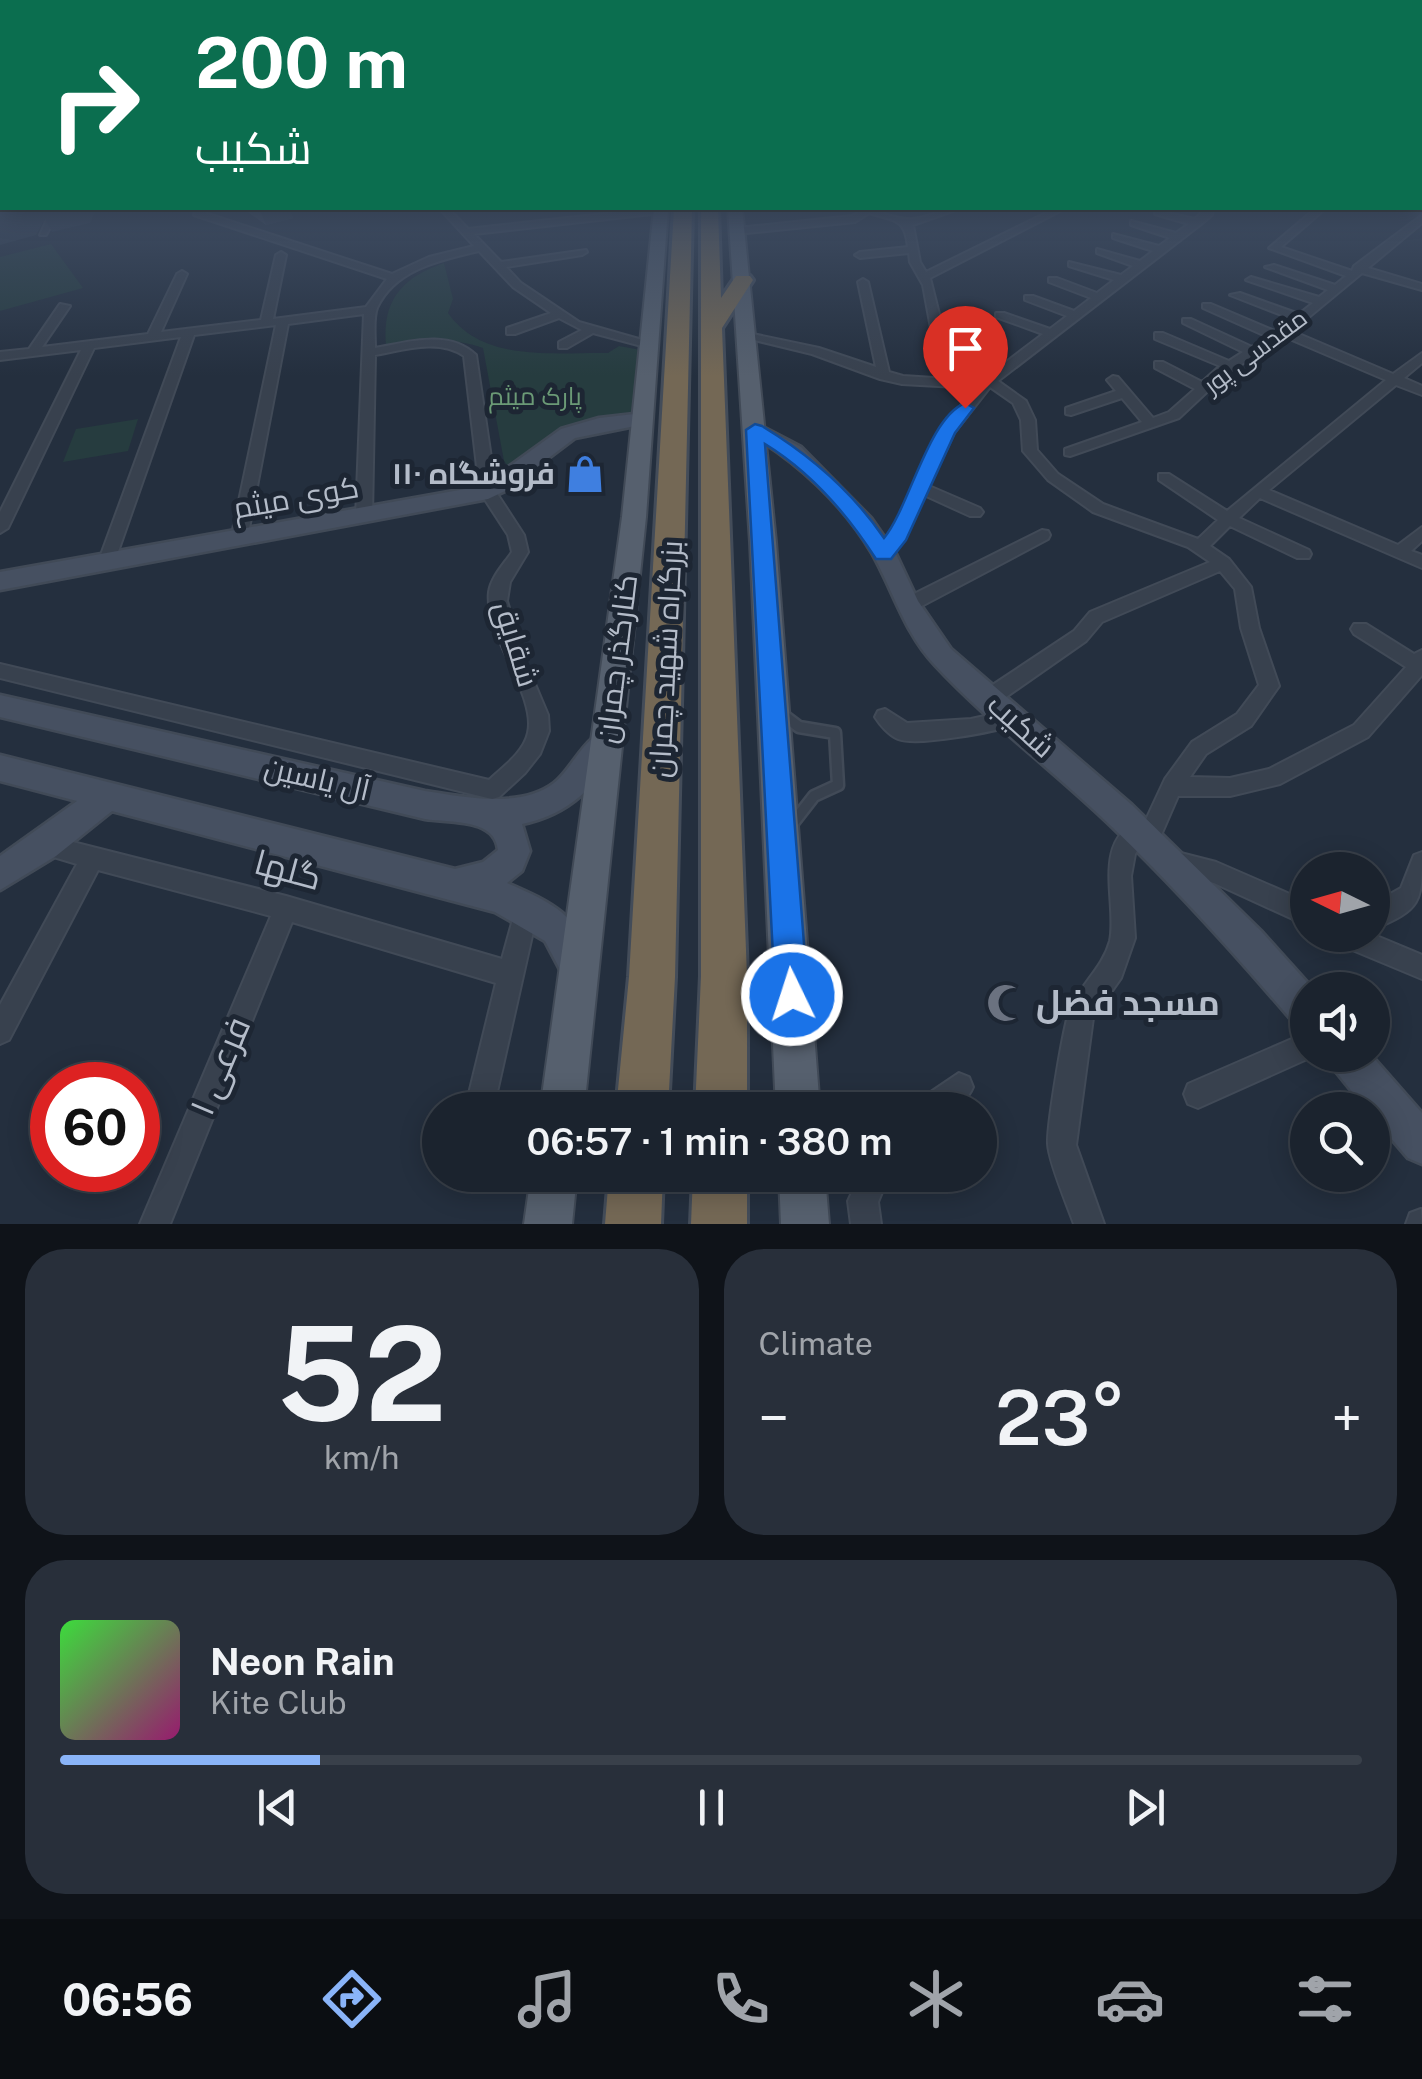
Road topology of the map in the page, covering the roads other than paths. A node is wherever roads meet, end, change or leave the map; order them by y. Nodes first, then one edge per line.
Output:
1 (281, 261) edge
2 (341, 261) edge
3 (430, 261) edge
4 (495, 261) edge
5 (524, 261) edge
6 (657, 261) edge
7 (681, 261) edge
8 (702, 261) edge
9 (742, 261) edge
10 (917, 261) edge
11 (956, 261) edge
12 (1132, 261) edge
13 (1145, 261) edge
14 (1320, 261) edge
15 (1367, 261) edge
16 (1073, 264) dead end
17 (1141, 264) junction
18 (500, 265) junction
19 (1270, 267) dead end
20 (656, 268) junction
21 (1355, 271) junction
22 (182, 274) dead end
23 (924, 277) junction
24 (392, 278) junction
25 (744, 280) junction
26 (1054, 280) dead end
27 (1121, 280) junction
28 (1251, 280) dead end
29 (862, 282) dead end
30 (1334, 288) junction
31 (1422, 288) edge
32 (1236, 295) dead end
33 (1098, 296) junction
34 (1029, 298) dead end
35 (1319, 302) junction
36 (64, 306) dead end
37 (1206, 306) dead end
38 (370, 310) junction
39 (560, 314) junction
40 (1074, 314) junction
41 (1000, 315) dead end
42 (1300, 318) junction
43 (283, 320) junction
44 (696, 321) junction
45 (1187, 321) dead end
46 (266, 322) junction
47 (592, 329) junction
48 (189, 332) junction
49 (512, 332) dead end
50 (1048, 332) junction
51 (1280, 334) junction
52 (153, 336) junction
53 (1158, 336) dead end
54 (748, 337) junction
55 (90, 344) junction
56 (563, 346) dead end
57 (649, 346) junction
58 (33, 352) junction
59 (371, 352) junction
60 (1252, 352) junction
61 (0, 356) edge
62 (1422, 357) edge
63 (1159, 365) dead end
64 (1230, 366) junction
65 (884, 376) junction
66 (1396, 379) junction
67 (1113, 380) dead end
68 (986, 383) junction
69 (1204, 388) junction
70 (1422, 391) edge
71 (1124, 392) junction
72 (1071, 411) dead end
73 (643, 419) junction
74 (1150, 423) junction
75 (755, 430) junction
76 (1070, 452) dead end
77 (1164, 477) dead end
78 (918, 487) junction
79 (1258, 491) junction
80 (488, 492) junction
81 (975, 512) dead end
82 (364, 516) junction
83 (1228, 519) junction
84 (0, 528) edge
85 (1422, 532) edge
86 (1042, 535) dead end
87 (240, 539) junction
88 (1197, 545) junction
89 (1400, 552) junction
90 (884, 554) junction
91 (1304, 554) dead end
92 (1422, 562) edge
93 (106, 563) junction
94 (1222, 563) junction
95 (0, 581) edge
96 (908, 605) junction
97 (1360, 629) dead end
98 (1420, 662) edge
99 (0, 671) edge
100 (990, 698) junction
101 (0, 706) edge
102 (774, 709) junction
103 (886, 717) dead end
104 (1012, 718) junction
105 (608, 738) junction
106 (0, 768) edge
107 (1172, 786) junction
108 (106, 797) junction
109 (492, 802) junction
110 (46, 845) junction
111 (1150, 845) junction
112 (782, 849) junction
113 (93, 857) junction
114 (1422, 863) edge
115 (0, 874) edge
116 (449, 884) junction
117 (1290, 906) edge
118 (1390, 907) edge
119 (286, 908) junction
120 (526, 909) junction
121 (1389, 952) edge
122 (1422, 966) edge
123 (509, 974) junction
124 (578, 979) junction
125 (1290, 990) edge
126 (0, 1031) edge
127 (1290, 1053) edge
128 (1361, 1072) edge
129 (959, 1087) dead end
130 (483, 1092) edge
131 (564, 1092) edge
132 (643, 1092) edge
133 (721, 1092) edge
134 (797, 1092) edge
135 (952, 1092) edge
136 (1198, 1094) dead end
137 (1422, 1144) edge
138 (552, 1192) edge
139 (635, 1192) edge
140 (719, 1192) edge
141 (803, 1192) edge
142 (867, 1192) edge
143 (155, 1224) edge
144 (548, 1224) edge
145 (633, 1224) edge
146 (718, 1224) edge
147 (805, 1224) edge
148 (866, 1224) edge
149 (1089, 1224) edge

1 - 46 street
2 - 24 street
3 - 24 street
4 - 18 street
5 - 18 street
6 - 20 main road, کنارگذر چمران
7 - 44 highway, بزرگراه شهید چمران
8 - 44 highway, بزرگراه شهید چمران
9 - 25 main road
10 - 23 street
11 - 23 street
12 - 17 street
13 - 17 street
14 - 21 street
15 - 21 street, مقدسی پور
16 - 27 street
17 - 27 street
18 - 39 street
19 - 30 street
20 - 44 highway
20 - 57 main road, کنارگذر چمران
21 - 30 street, مقدسی پور
21 - 31 street
22 - 52 street
23 - 68 street
24 - 38 street
25 - 44 highway
25 - 54 main road
26 - 33 street
27 - 33 street
28 - 35 street
29 - 65 street
30 - 35 street, مقدسی پور
32 - 42 street
33 - 40 street
34 - 40 street
35 - 42 street, مقدسی پور
36 - 58 street
37 - 51 street
38 - 43 street
38 - 59 street
39 - 47 street
39 - 49 street
40 - 50 street
41 - 50 street
42 - 51 street, مقدسی پور
43 - 46 street
43 - 87 street
44 - 132 highway, بزرگراه شهید چمران
44 - 133 highway, بزرگراه شهید چمران
45 - 60 street
46 - 48 street
47 - 56 street
47 - 57 street
48 - 52 street
48 - 93 street
50 - 68 street
51 - 60 street, مقدسی پور
51 - 66 street
52 - 55 street
53 - 64 street
54 - 65 street
54 - 75 main road
55 - 58 street
55 - 84 street
57 - 73 main road, کنارگذر چمران
58 - 61 street
59 - 80 street
59 - 82 street
60 - 64 street, مقدسی پور
62 - 66 street
63 - 69 street
64 - 69 street, مقدسی پور
65 - 68 street
66 - 70 street
66 - 79 street
67 - 71 street
68 - 78 street
68 - 88 street
69 - 74 street, مقدسی پور
71 - 72 street
71 - 74 street
73 - 80 main road, کوی میثم
73 - 105 main road, کنارگذر چمران
74 - 76 street, مقدسی پور
75 - 90 main road, شکیب
75 - 102 main road
77 - 83 street
78 - 81 street
78 - 90 street
79 - 83 street
79 - 89 street
80 - 82 main road, کوی میثم
80 - 109 street, شقایق
82 - 87 main road, کوی میثم
83 - 88 street
83 - 91 street
85 - 89 street
86 - 96 street
87 - 93 main road, کوی میثم
88 - 94 street
89 - 92 street
90 - 96 main road, شکیب
93 - 95 main road, کوی میثم
94 - 100 street
94 - 107 street
96 - 100 main road, شکیب
97 - 98 street
98 - 107 street
99 - 109 street
100 - 104 main road, شکیب
101 - 109 main road, آل یاسین
102 - 112 main road
102 - 112 lane
103 - 104 street
104 - 111 main road, شکیب
105 - 109 main road, آل یاسین
105 - 124 main road, کنارگذر چمران
106 - 108 main road
107 - 111 street
108 - 110 main road
108 - 116 main road
109 - 116 main road
110 - 113 street, گلها
110 - 115 main road
111 - 117 street
111 - 125 main road, شکیب
111 - 149 street
112 - 134 main road
113 - 119 street, گلها
113 - 126 street
114 - 118 street
116 - 120 main road
119 - 123 street, گلها
119 - 143 street, فرعی ۱
120 - 123 street
120 - 124 main road
121 - 122 street
123 - 130 street
124 - 131 main road, کنارگذر چمران
127 - 136 street
128 - 137 main road
129 - 135 street
138 - 144 main road
139 - 145 highway
140 - 146 highway
141 - 147 main road
142 - 148 street

